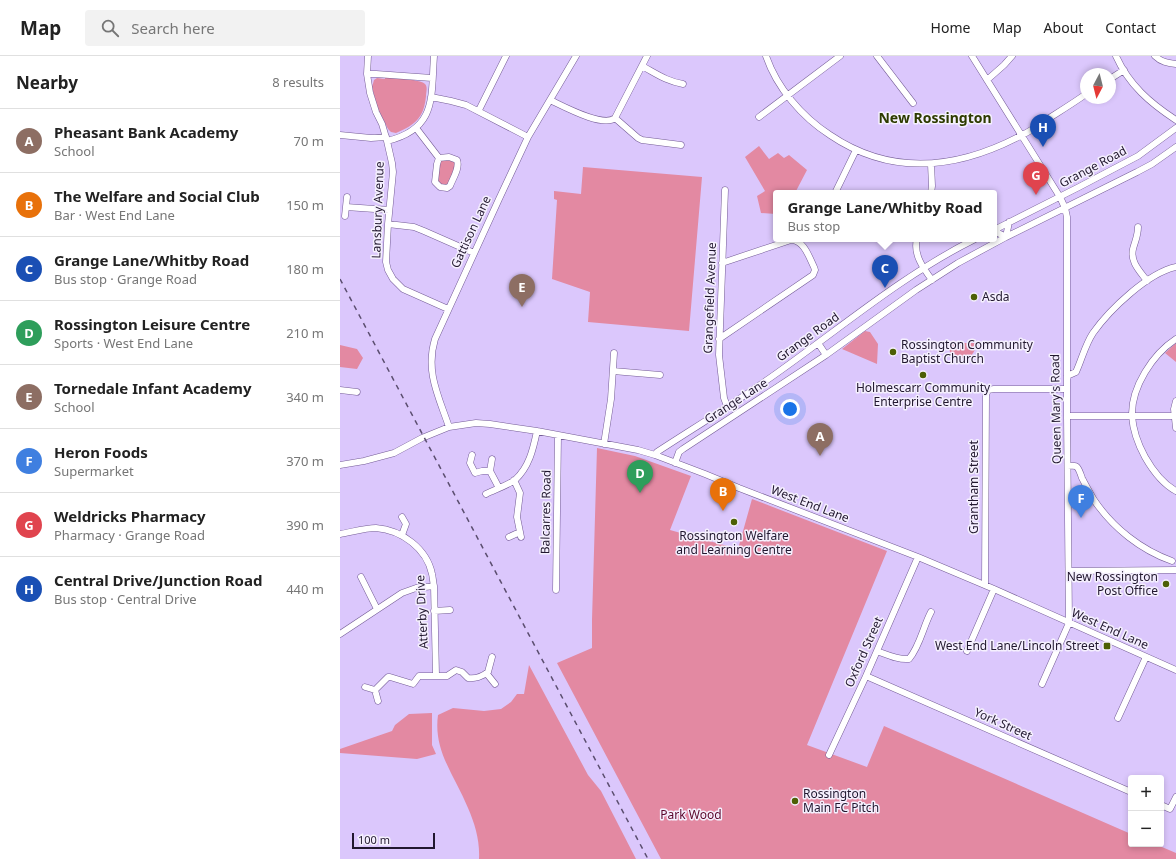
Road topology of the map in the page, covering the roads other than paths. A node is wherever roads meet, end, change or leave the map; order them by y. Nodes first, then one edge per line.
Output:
1 (368, 56) edge
2 (434, 56) edge
3 (506, 56) edge
4 (576, 56) edge
5 (647, 56) edge
6 (766, 56) edge
7 (840, 56) edge
8 (877, 56) edge
9 (972, 56) edge
10 (1012, 56) edge
11 (1116, 56) edge
12 (1155, 56) edge
13 (1176, 64) edge
14 (642, 66) junction
15 (1124, 70) junction
16 (367, 74) junction
17 (1116, 75) edge
18 (432, 78) junction
19 (988, 80) junction
20 (683, 84) dead end
21 (788, 96) junction
22 (430, 98) junction
23 (1080, 98) edge
24 (550, 100) junction
25 (913, 103) dead end
26 (479, 110) junction
27 (759, 117) dead end
28 (615, 118) junction
29 (1176, 120) edge
30 (416, 128) junction
31 (1176, 128) edge
32 (340, 134) edge
33 (1023, 135) junction
34 (528, 137) junction
35 (387, 139) junction
36 (681, 145) dead end
37 (1176, 147) edge
38 (856, 150) junction
39 (439, 158) junction
40 (931, 164) junction
41 (725, 190) dead end
42 (836, 190) edge
43 (931, 190) edge
44 (1060, 196) junction
45 (347, 197) dead end
46 (346, 206) junction
47 (1065, 208) junction
48 (389, 210) junction
49 (345, 216) dead end
50 (1009, 222) junction
51 (388, 224) junction
52 (1138, 227) dead end
53 (997, 228) edge
54 (997, 232) edge
55 (1006, 237) junction
56 (786, 242) edge
57 (799, 242) edge
58 (916, 242) edge
59 (970, 242) edge
60 (997, 242) edge
61 (997, 242) edge
62 (474, 253) junction
63 (722, 263) junction
64 (1176, 267) edge
65 (923, 268) junction
66 (932, 280) junction
67 (1147, 281) junction
68 (448, 309) junction
69 (719, 339) junction
70 (1176, 339) edge
71 (818, 343) junction
72 (614, 353) dead end
73 (826, 355) junction
74 (613, 371) junction
75 (660, 375) dead end
76 (1067, 376) junction
77 (1067, 389) junction
78 (340, 390) edge
79 (357, 392) dead end
80 (1176, 401) edge
81 (726, 406) junction
82 (1067, 416) junction
83 (1132, 416) junction
84 (1175, 416) edge
85 (731, 417) junction
86 (449, 427) junction
87 (1176, 428) edge
88 (537, 431) junction
89 (558, 435) junction
90 (604, 444) junction
91 (472, 455) dead end
92 (654, 455) junction
93 (492, 459) dead end
94 (675, 463) junction
95 (340, 465) edge
96 (1068, 466) junction
97 (490, 471) junction
98 (514, 480) junction
99 (499, 488) junction
100 (1176, 491) edge
101 (486, 494) dead end
102 (402, 517) dead end
103 (340, 534) edge
104 (402, 535) junction
105 (508, 537) dead end
106 (918, 557) junction
107 (1172, 562) dead end
108 (1176, 570) edge
109 (1069, 571) junction
110 (361, 577) dead end
111 (371, 581) dead end
112 (365, 584) junction
113 (985, 585) junction
114 (434, 586) junction
115 (994, 589) junction
116 (556, 590) dead end
117 (377, 609) junction
118 (450, 610) dead end
119 (434, 611) junction
120 (931, 612) dead end
121 (1069, 623) junction
122 (340, 634) edge
123 (877, 651) junction
124 (967, 651) dead end
125 (492, 657) dead end
126 (1146, 657) junction
127 (1176, 670) edge
128 (487, 674) junction
129 (436, 675) junction
130 (866, 676) junction
131 (495, 684) dead end
132 (1042, 684) dead end
133 (365, 687) dead end
134 (375, 690) junction
135 (378, 701) dead end
136 (1118, 718) dead end
137 (829, 755) dead end
138 (1128, 791) edge
139 (1176, 797) edge
140 (1164, 806) edge

1 - 16 street, Lansbury Avenue
2 - 18 street
3 - 26 street
4 - 24 street, Gattison Lane
5 - 14 street
6 - 21 street
7 - 21 street
8 - 25 street
9 - 19 street, Queen Mary's Road
10 - 19 street
11 - 15 street
12 - 13 street
14 - 20 street
14 - 28 street
15 - 17 street
15 - 29 street
16 - 18 street
16 - 35 street, Lansbury Avenue
18 - 22 street
19 - 33 street, Queen Mary's Road
21 - 27 street
21 - 38 street
22 - 26 street
22 - 30 street
23 - 33 street
24 - 28 street
24 - 34 street, Gattison Lane
26 - 34 street
28 - 36 street
30 - 35 street
30 - 39 street
31 - 44 street, Grange Road
32 - 35 street
33 - 40 street
33 - 44 street, Queen Mary's Road
34 - 62 street, Gattison Lane
35 - 48 street, Lansbury Avenue
37 - 47 street, Grange Lane
38 - 40 street
38 - 42 street
39 - 39 street
40 - 43 street
41 - 63 street, Grangefield Avenue
44 - 47 street, Queen Mary's Road
44 - 50 street, Grange Road
45 - 46 street
46 - 48 street
46 - 49 street
47 - 55 street, Grange Lane
47 - 76 street, Queen Mary's Road
48 - 51 street, Lansbury Avenue
50 - 53 street, Grange Road
50 - 55 street
51 - 62 street
51 - 68 street, Lansbury Avenue
52 - 67 street
54 - 55 street
55 - 60 street, Grange Lane
56 - 63 street
57 - 69 street
58 - 65 street
59 - 65 street, Grange Road
61 - 66 street, Grange Lane
62 - 68 street, Gattison Lane
63 - 69 street, Grangefield Avenue
64 - 67 street
65 - 66 street
65 - 71 street, Grange Road
66 - 73 street, Grange Lane
67 - 76 street
68 - 86 street, Gattison Lane
69 - 81 street, Grangefield Avenue
70 - 83 street
71 - 73 street
71 - 81 street, Grange Road
72 - 74 street
73 - 85 street, Grange Lane
74 - 75 street
74 - 90 street
76 - 77 street, Queen Mary's Road
77 - 82 street, Queen Mary's Road
77 - 113 street, Grantham Street
78 - 79 street
80 - 84 street
81 - 85 street
81 - 92 street, Grange Road
82 - 83 street
82 - 96 street, Queen Mary's Road
83 - 84 street
83 - 100 street
84 - 87 street
85 - 94 street, Grange Lane
86 - 88 street, West End Lane
86 - 95 street, West End Lane
88 - 89 street, West End Lane
88 - 98 street
89 - 90 street, West End Lane
89 - 116 street, Balcarres Road
90 - 92 street, West End Lane
91 - 97 street
92 - 94 street, West End Lane
93 - 97 street
94 - 106 street, West End Lane
96 - 107 street
96 - 109 street, Queen Mary's Road
97 - 99 street
98 - 99 street
98 - 105 street
99 - 101 street
102 - 104 street
103 - 104 street, Atterby Drive
104 - 114 street, Atterby Drive
106 - 113 street, West End Lane
106 - 123 street, Oxford Street
108 - 109 street
109 - 121 street, Queen Mary's Road
110 - 112 street
111 - 112 street
112 - 117 street
113 - 115 street, West End Lane
114 - 117 street
114 - 119 street, Atterby Drive
115 - 121 street, West End Lane
115 - 124 street
117 - 122 street
118 - 119 street
119 - 129 street, Atterby Drive
120 - 123 street
121 - 126 street, West End Lane
121 - 132 street
123 - 130 street, Oxford Street
125 - 128 street
126 - 127 street, West End Lane
126 - 136 street
128 - 129 street
128 - 131 street
129 - 134 street
130 - 137 street, Oxford Street
130 - 138 street, York Street
133 - 134 street
134 - 135 street
139 - 140 street

